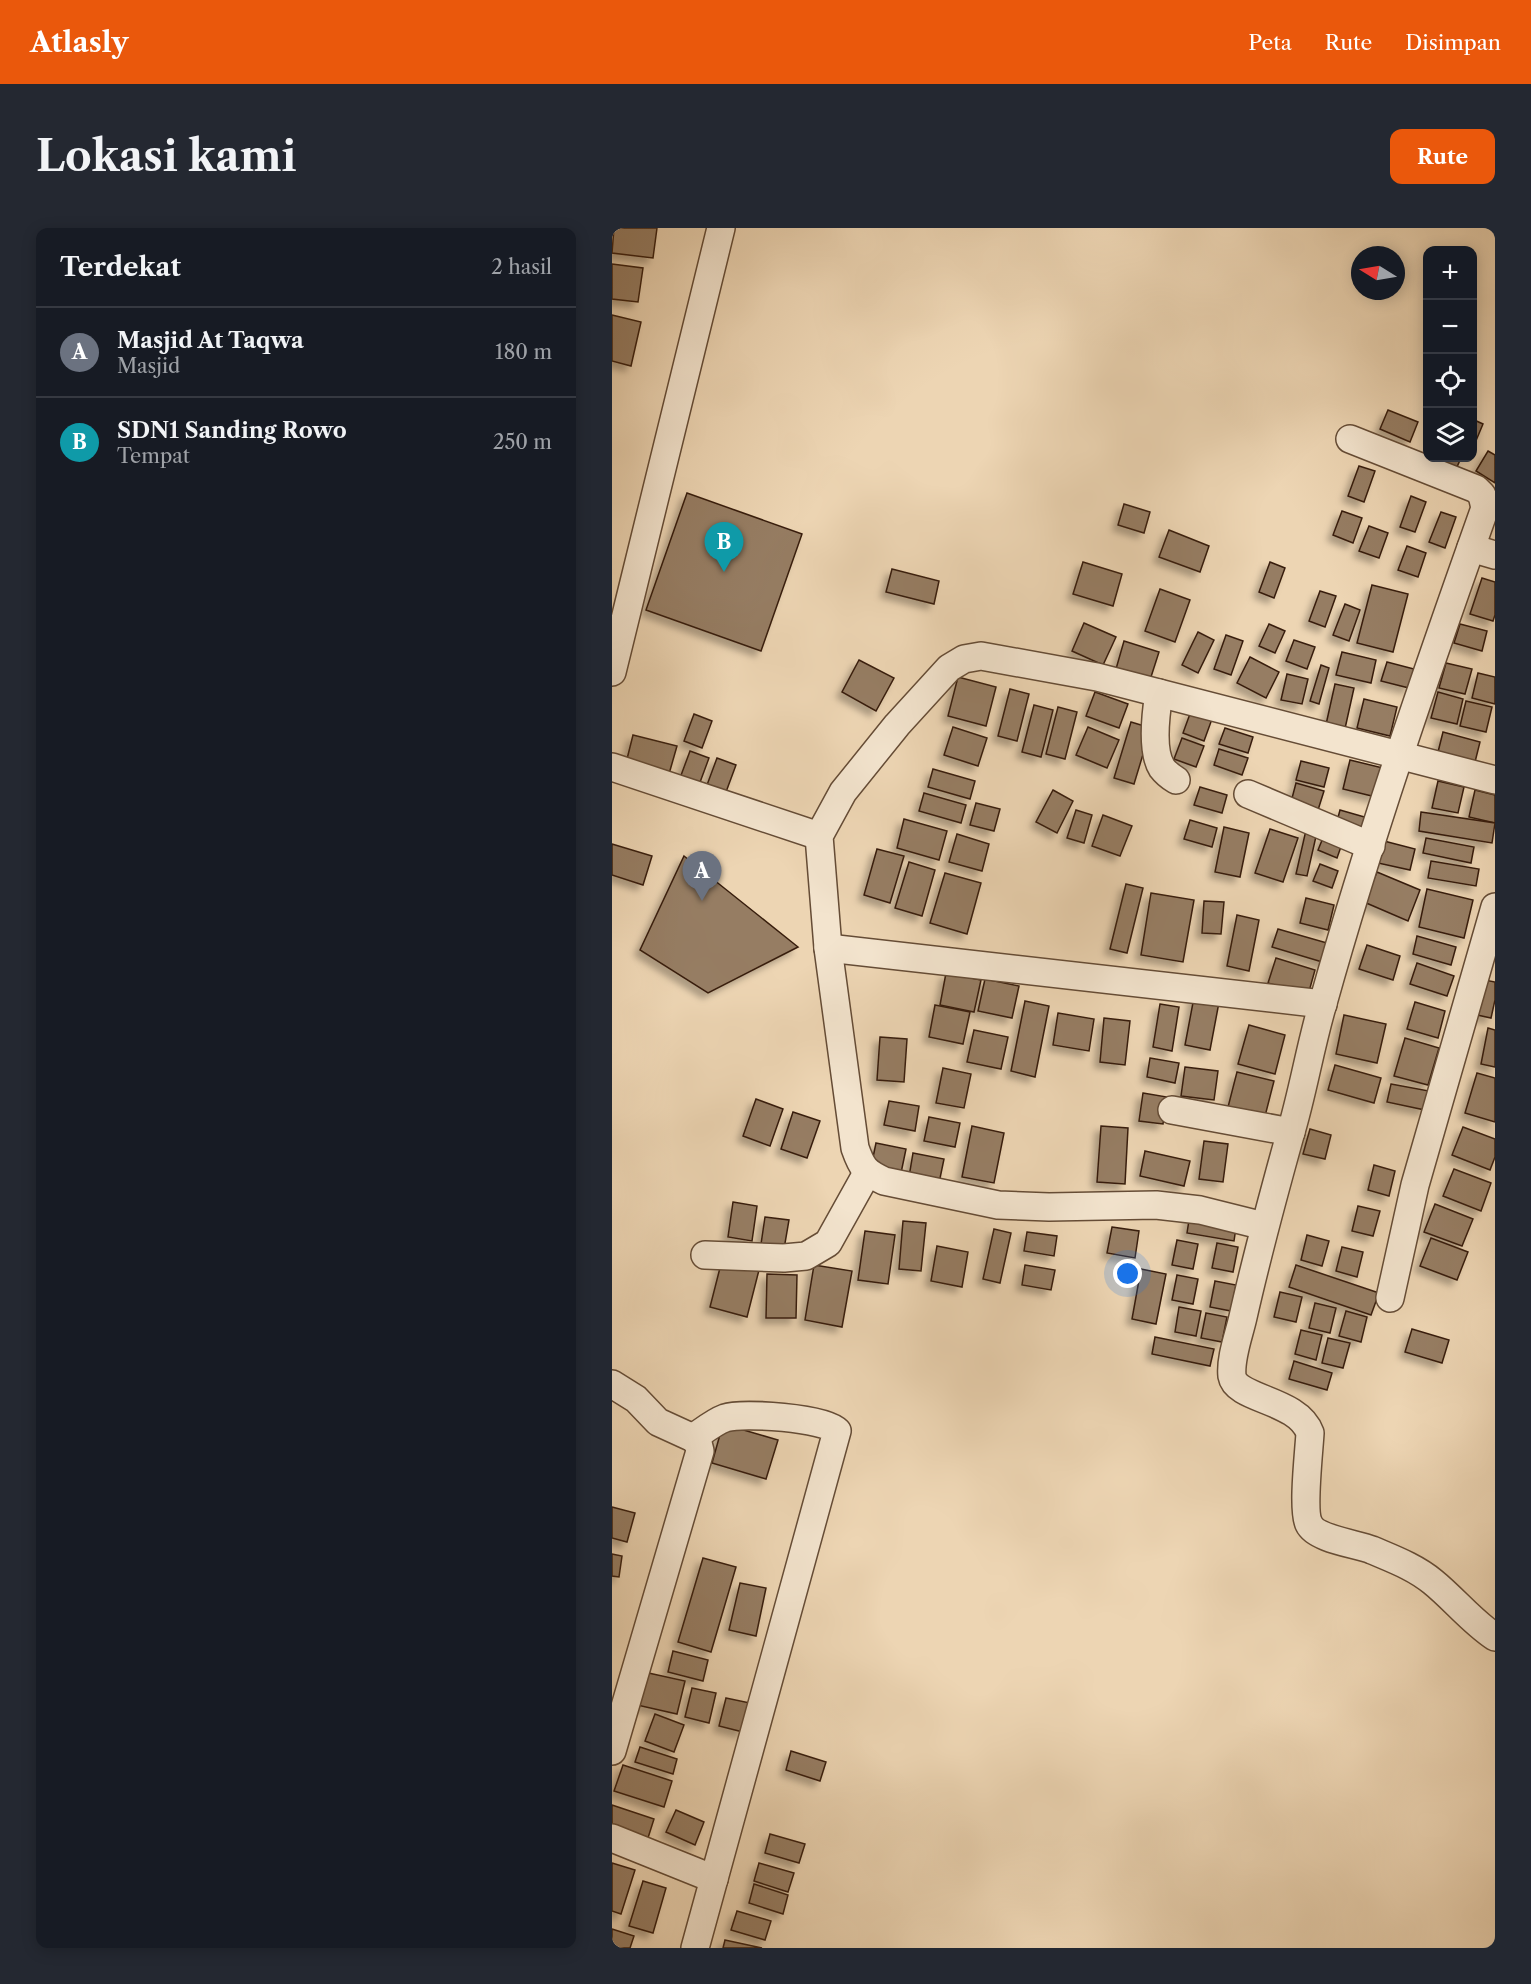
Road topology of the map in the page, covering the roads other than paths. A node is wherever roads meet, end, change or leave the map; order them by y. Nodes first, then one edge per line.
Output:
1 (721, 228) edge
2 (1350, 439) dead end
3 (1483, 551) edge
4 (612, 672) edge
5 (1159, 693) junction
6 (1398, 755) junction
7 (612, 767) edge
8 (1176, 780) dead end
9 (1495, 780) edge
10 (1248, 794) dead end
11 (819, 836) junction
12 (1371, 846) junction
13 (1495, 907) edge
14 (828, 948) junction
15 (1323, 1004) junction
16 (1172, 1110) dead end
17 (1292, 1132) junction
18 (867, 1173) junction
19 (1264, 1226) junction
20 (705, 1255) dead end
21 (1390, 1298) dead end
22 (612, 1384) edge
23 (693, 1438) junction
24 (1495, 1637) edge
25 (612, 1751) edge
26 (612, 1838) edge
27 (714, 1879) junction
28 (695, 1948) edge

1 - 4 street
2 - 3 street
3 - 6 street
5 - 6 street
5 - 8 street
5 - 11 street
6 - 9 street
6 - 12 street
7 - 11 street
10 - 12 street
11 - 14 street
12 - 15 street
13 - 21 street
14 - 15 street
14 - 18 street
15 - 17 street
16 - 17 street
17 - 19 street
18 - 19 street
18 - 20 street
19 - 24 street
22 - 23 street
23 - 25 street
23 - 27 street
26 - 27 street
27 - 28 street

